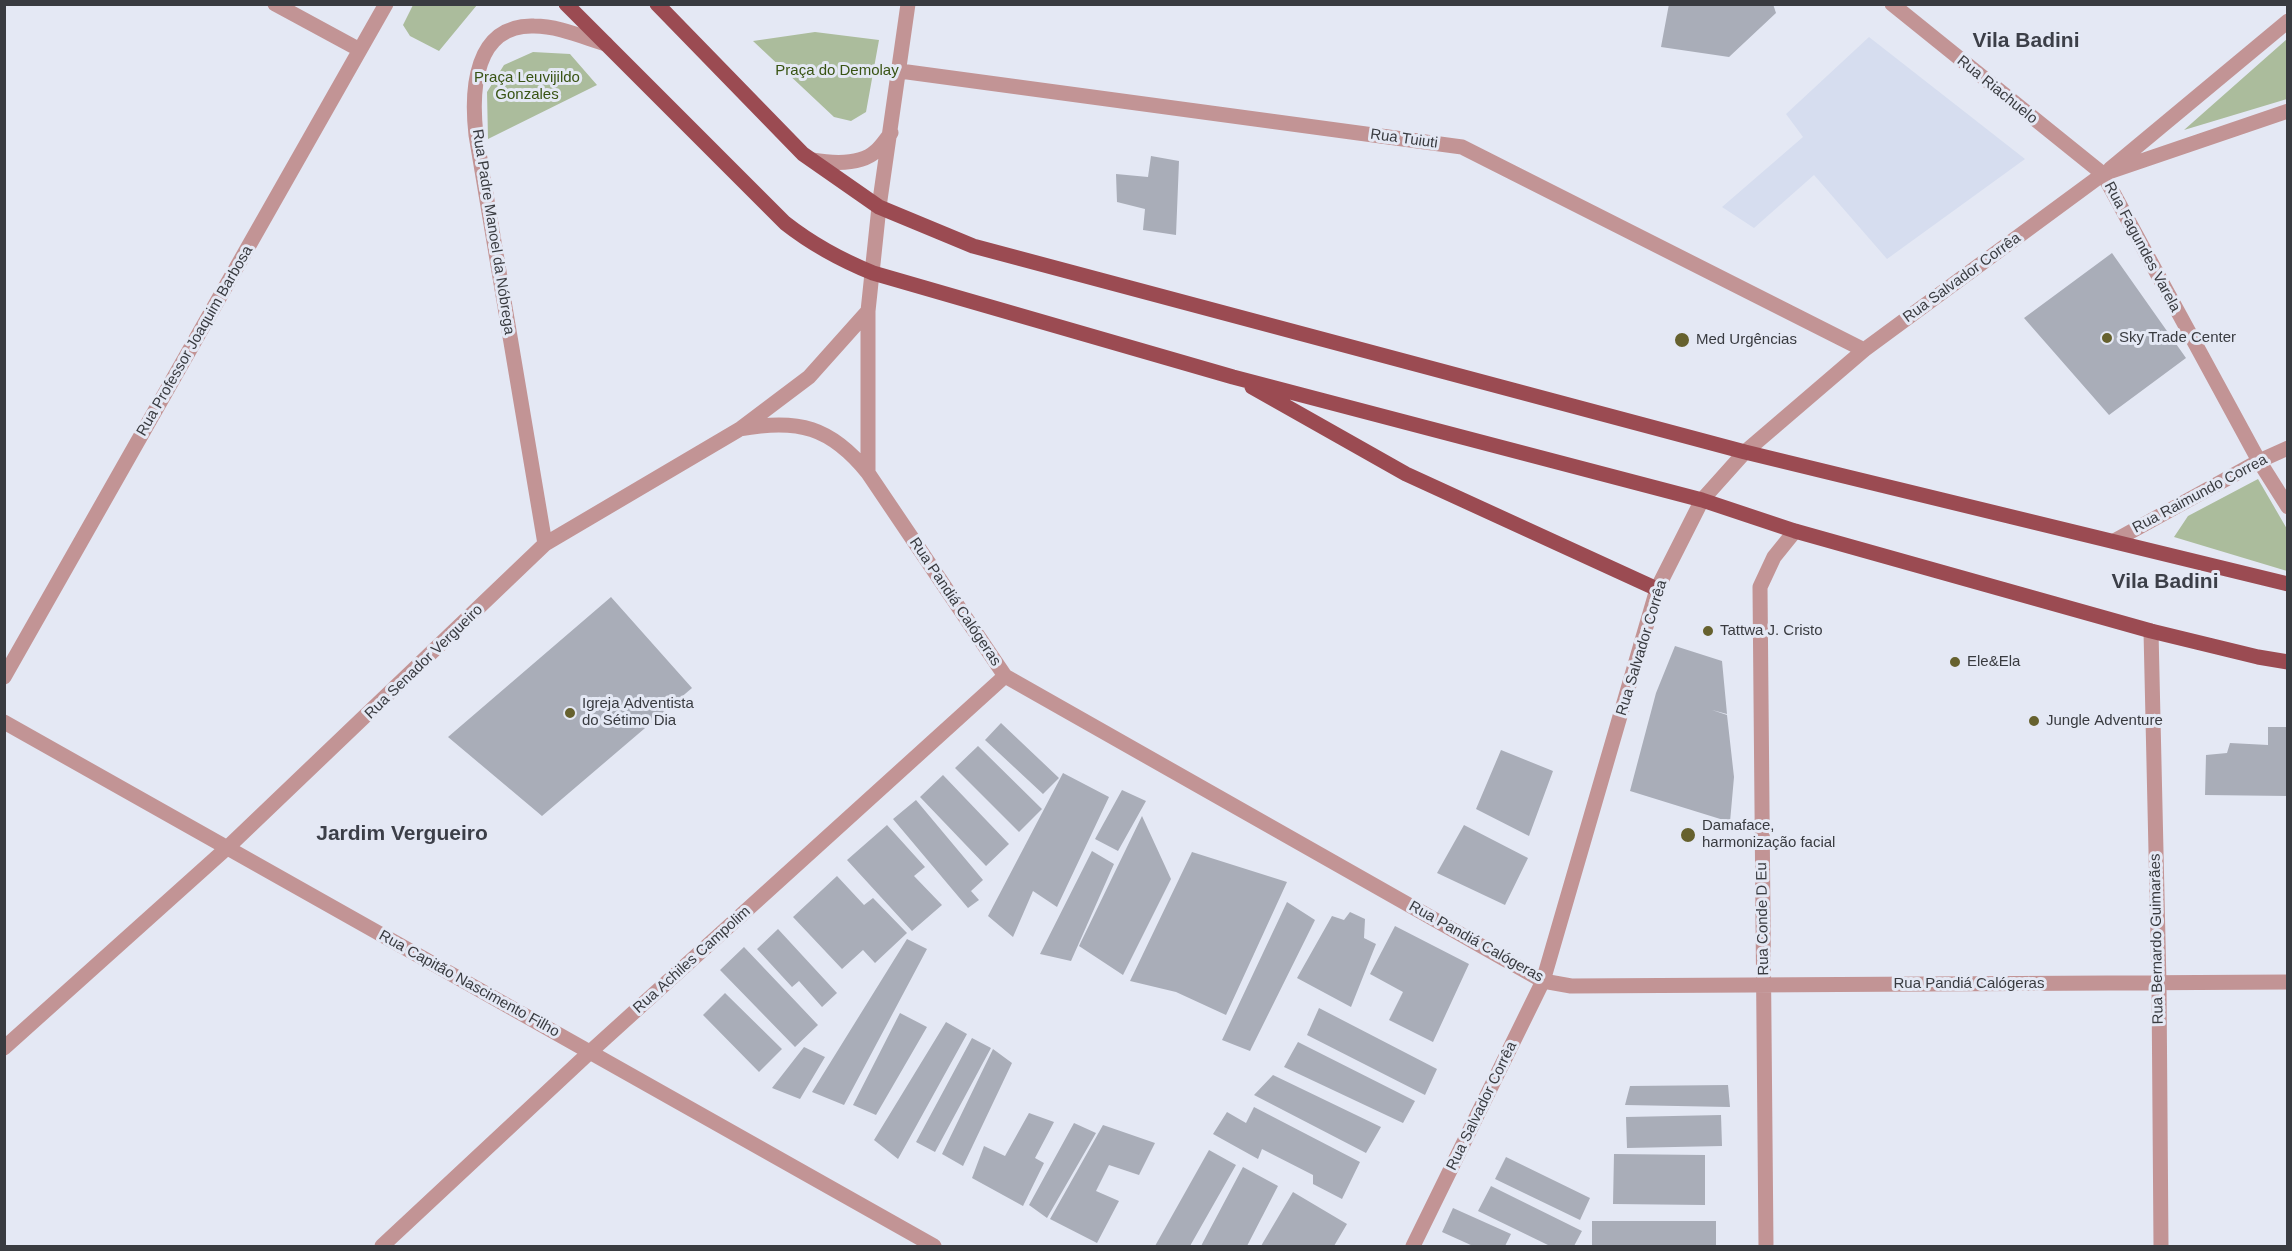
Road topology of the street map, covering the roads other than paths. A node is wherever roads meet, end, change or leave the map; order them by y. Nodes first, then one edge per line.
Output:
1 (275, 4) edge
2 (386, 4) edge
3 (566, 4) edge
4 (657, 4) edge
5 (908, 4) edge
6 (1892, 4) edge
7 (2288, 21) edge
8 (606, 44) junction
9 (360, 50) junction
10 (900, 71) junction
11 (2288, 111) edge
12 (891, 133) junction
13 (812, 160) junction
14 (2103, 174) junction
15 (879, 207) junction
16 (873, 273) junction
17 (868, 311) junction
18 (1864, 350) junction
19 (1233, 377) junction
20 (740, 429) junction
21 (2288, 448) edge
22 (1745, 452) junction
23 (2259, 461) junction
24 (868, 473) junction
25 (1702, 500) junction
26 (2288, 507) edge
27 (1795, 531) junction
28 (2114, 541) junction
29 (545, 544) junction
30 (2288, 584) edge
31 (1657, 589) junction
32 (2151, 631) junction
33 (2288, 662) edge
34 (1005, 676) junction
35 (4, 677) edge
36 (4, 722) edge
37 (228, 848) junction
38 (1544, 981) junction
39 (2288, 982) edge
40 (2159, 984) junction
41 (1764, 985) junction
42 (4, 1048) edge
43 (590, 1052) junction
44 (382, 1246) edge
45 (934, 1246) edge
46 (1413, 1246) edge
47 (1766, 1246) edge
48 (2161, 1246) edge

1 - 9 street
2 - 9 street, Rua Professor Joaquim Barbosa
3 - 8 main road
4 - 13 main road
5 - 10 street
6 - 14 street, Rua Riachuelo
7 - 14 street, Rua Salvador Corrêa
8 - 16 main road
8 - 29 street, Rua Padre Manoel da Nóbrega
9 - 35 street, Rua Professor Joaquim Barbosa
10 - 12 street
10 - 18 street, Rua Tuiuti
11 - 14 street, Rua Salvador Corrêa
12 - 13 street
12 - 15 street
13 - 15 main road
14 - 18 street, Rua Salvador Corrêa
14 - 23 street, Rua Fagundes Varela
15 - 16 street
15 - 22 main road
16 - 17 street
16 - 19 main road
17 - 20 street, Rua Senador Vergueiro
17 - 24 street
18 - 22 street, Rua Salvador Corrêa
19 - 25 main road
19 - 31 main road
20 - 24 street, Rua Pandiá Calógeras
20 - 29 street, Rua Senador Vergueiro
21 - 23 street, Rua Raimundo Correa
22 - 25 street, Rua Salvador Corrêa
22 - 28 main road
23 - 26 street, Rua Fagundes Varela
23 - 28 street, Rua Raimundo Correa
24 - 34 street, Rua Pandiá Calógeras
25 - 27 main road
25 - 31 street, Rua Salvador Corrêa
27 - 32 main road
27 - 41 street, Rua Conde D Eu
28 - 30 main road
29 - 37 street, Rua Senador Vergueiro
31 - 38 street, Rua Salvador Corrêa
32 - 33 main road
32 - 40 street, Rua Bernardo Guimarães
34 - 38 street, Rua Pandiá Calógeras
34 - 43 street, Rua Achiles Campolim
36 - 37 street, Rua Capitão Nascimento Filho
37 - 42 street, Rua Senador Vergueiro
37 - 43 street, Rua Capitão Nascimento Filho
38 - 41 street, Rua Pandiá Calógeras
38 - 46 street, Rua Salvador Corrêa
39 - 40 street, Rua Pandiá Calógeras
40 - 41 street, Rua Pandiá Calógeras
40 - 48 street, Rua Bernardo Guimarães
41 - 47 street, Rua Conde D Eu
43 - 44 street, Rua Achiles Campolim
43 - 45 street, Rua Capitão Nascimento Filho

